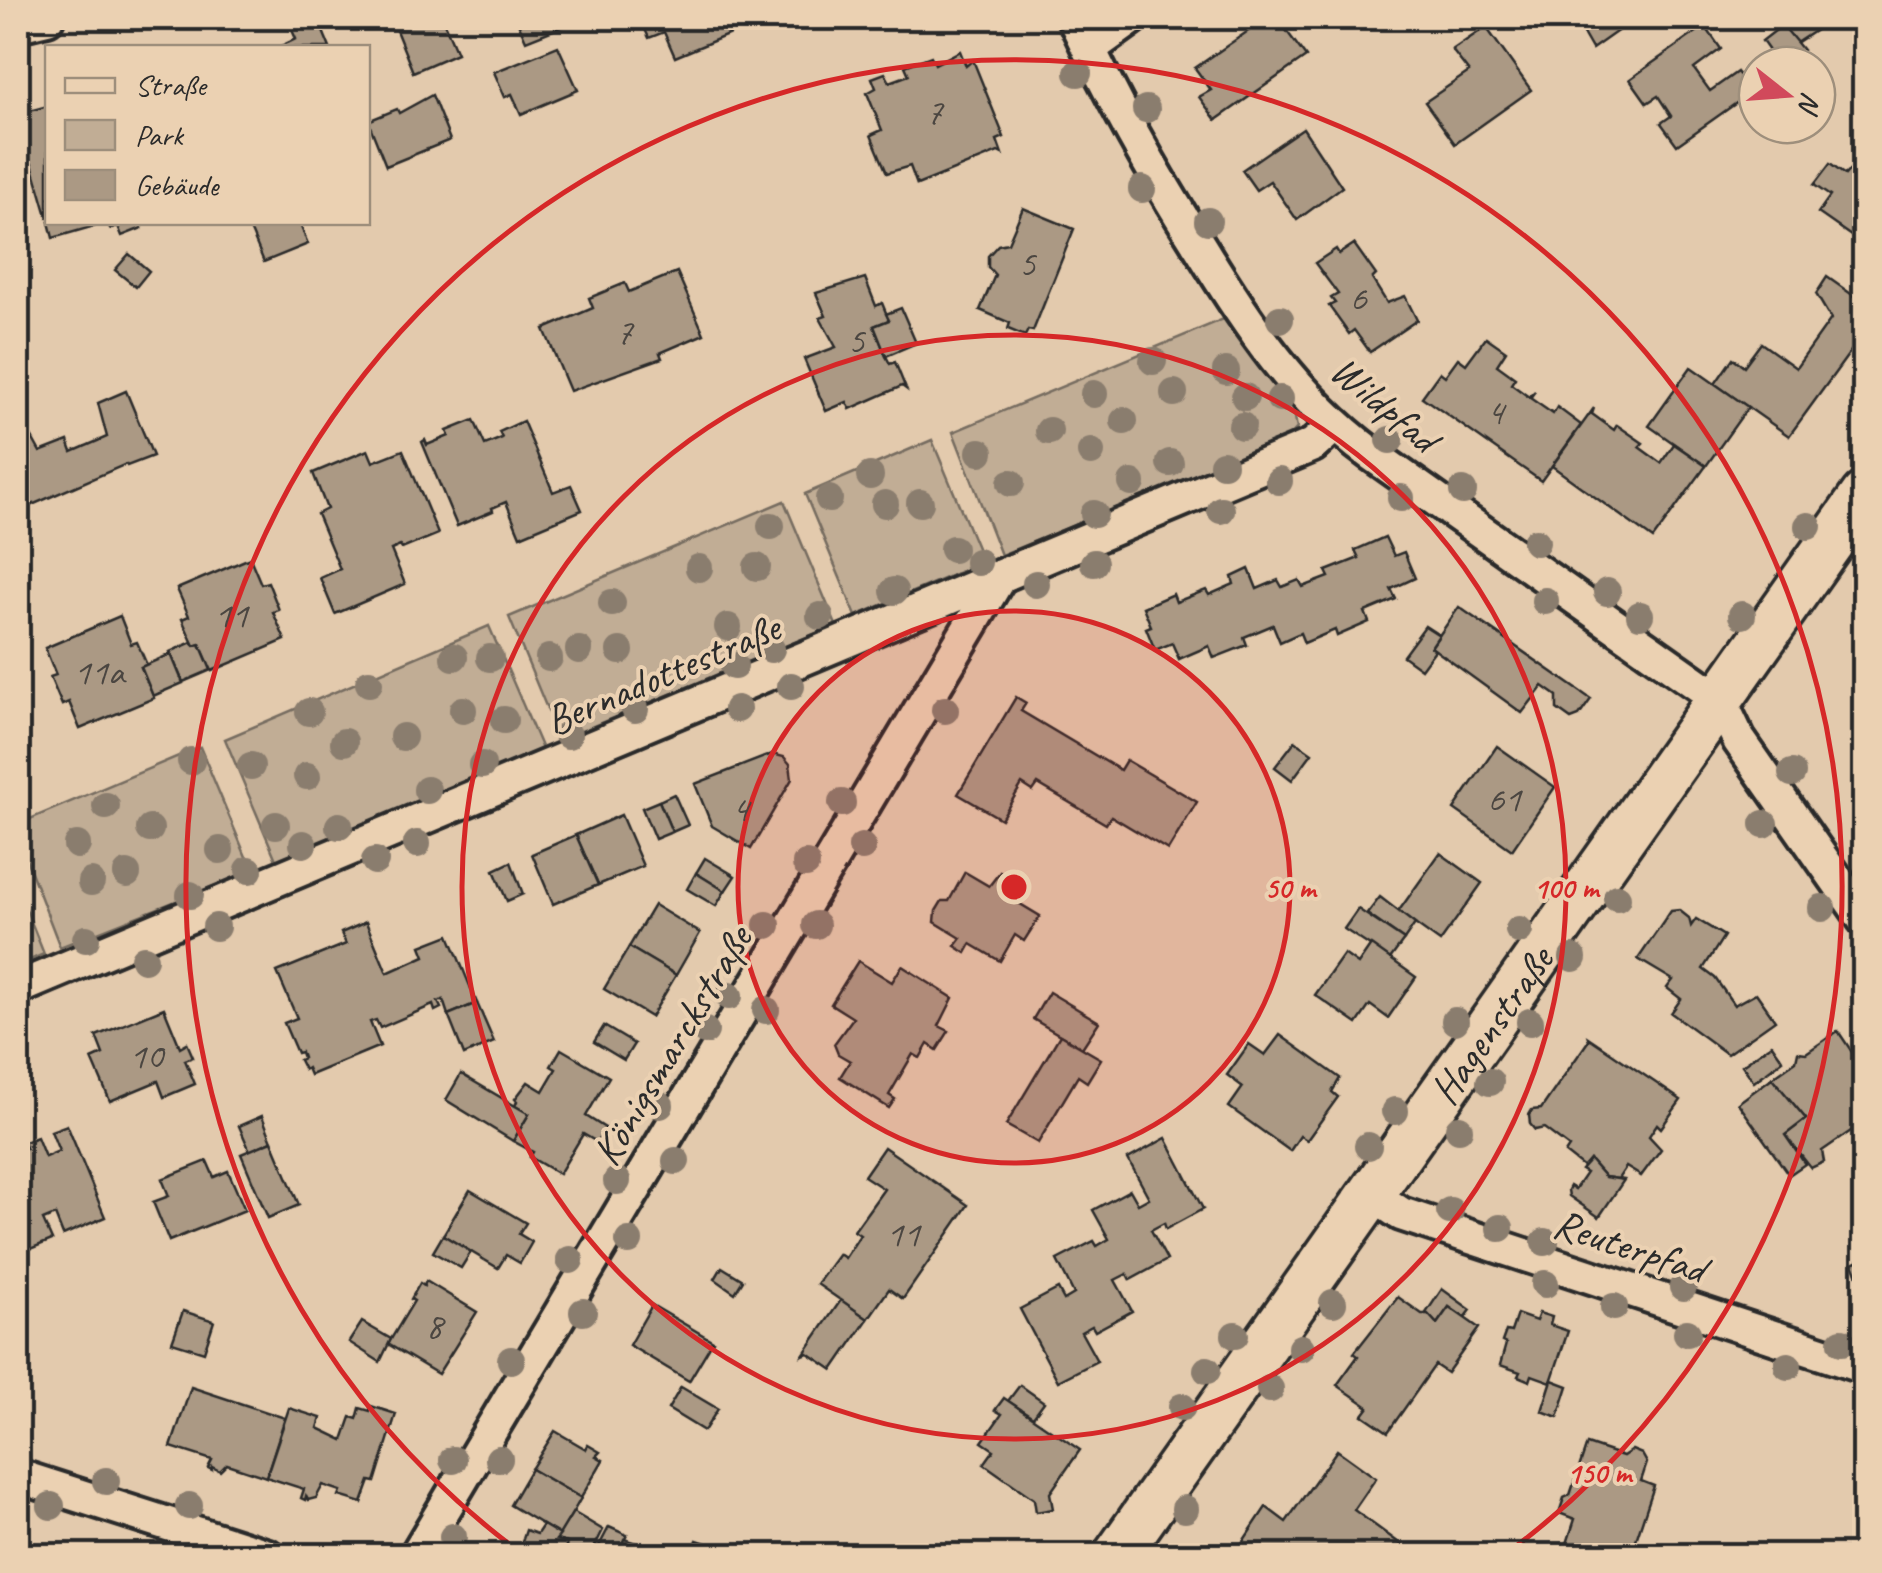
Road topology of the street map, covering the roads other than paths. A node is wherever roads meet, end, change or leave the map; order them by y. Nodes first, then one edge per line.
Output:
1 (47, 18) edge
2 (1074, 18) edge
3 (1132, 18) edge
4 (18, 25) edge
5 (1089, 49) junction
6 (1334, 426) junction
7 (1864, 495) edge
8 (999, 578) junction
9 (1720, 700) junction
10 (1864, 919) edge
11 (18, 988) edge
12 (1373, 1195) junction
13 (1864, 1368) edge
14 (18, 1476) edge
15 (268, 1556) edge
16 (416, 1556) edge
17 (1116, 1556) edge

1 - 4 street
2 - 5 street, Wildpfad
3 - 5 street
5 - 6 street, Wildpfad
6 - 8 street, Bernadottestraße
6 - 9 street, Wildpfad
7 - 9 main road, Hagenstraße
8 - 11 street, Bernadottestraße
8 - 16 street, Königsmarckstraße
9 - 10 street
9 - 12 main road, Hagenstraße
12 - 13 street, Reuterpfad
12 - 17 main road, Hagenstraße
14 - 15 street

